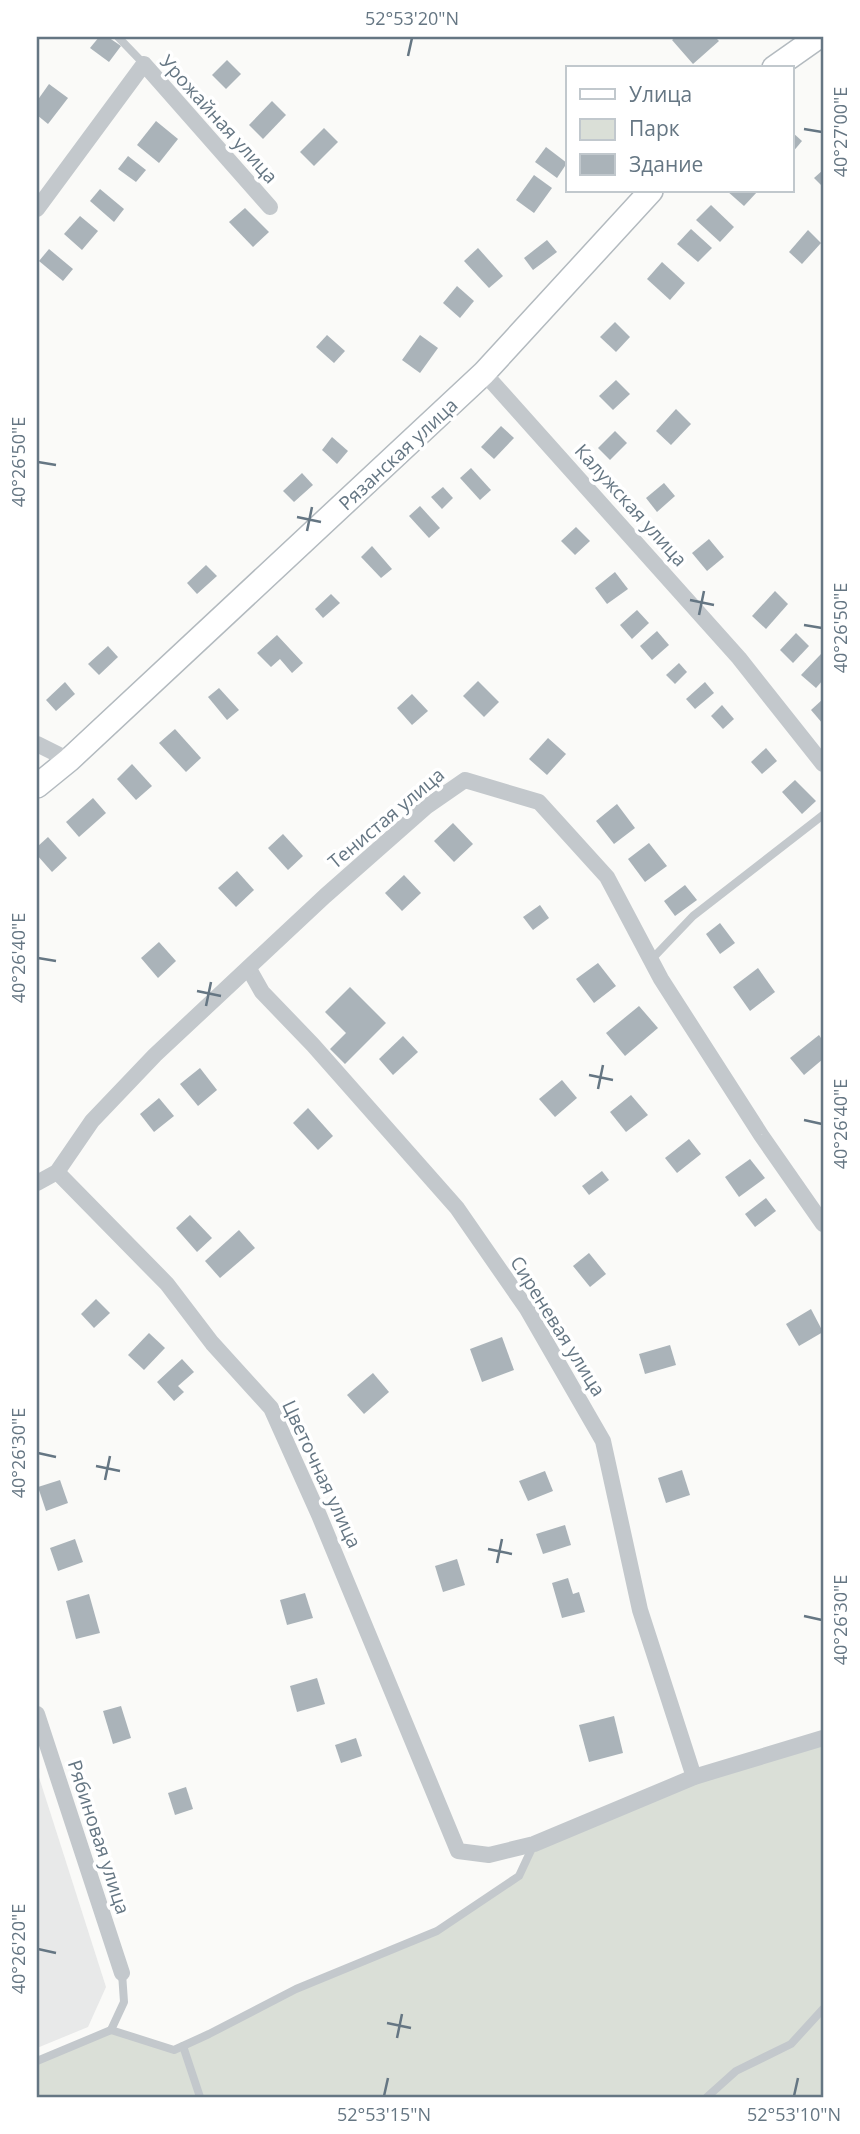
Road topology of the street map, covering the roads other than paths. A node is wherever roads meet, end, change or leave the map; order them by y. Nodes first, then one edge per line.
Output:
1 (118, 37) edge
2 (818, 37) edge
3 (144, 64) junction
4 (777, 66) edge
5 (649, 192) edge
6 (270, 207) dead end
7 (37, 209) edge
8 (484, 373) junction
9 (37, 744) edge
10 (69, 760) junction
11 (823, 764) edge
12 (37, 786) edge
13 (823, 815) edge
14 (651, 960) junction
15 (249, 969) junction
16 (57, 1172) junction
17 (37, 1183) edge
18 (823, 1224) edge
19 (37, 1714) edge
20 (823, 1738) edge
21 (694, 1777) junction
22 (534, 1844) junction
23 (122, 1973) joint
24 (823, 2009) edge
25 (111, 2030) junction
26 (183, 2046) junction
27 (37, 2061) edge
28 (200, 2097) edge
29 (707, 2097) edge

1 - 3 lane
2 - 4 main road
3 - 6 street, Урожайная улица
3 - 7 street, Урожайная улица
5 - 8 main road, Рязанская улица
8 - 10 main road, Рязанская улица
8 - 11 street, Калужская улица
9 - 10 street
10 - 12 main road, Рязанская улица
13 - 14 lane
14 - 15 street, Тенистая улица
14 - 18 street, Тенистая улица
15 - 16 street, Тенистая улица
15 - 21 street, Сиреневая улица
16 - 17 street, Тенистая улица
16 - 22 street, Цветочная улица
19 - 23 street, Рябиновая улица
20 - 21 street
21 - 22 street
22 - 26 lane
23 - 25 lane
24 - 29 lane
25 - 26 lane
25 - 27 lane
26 - 28 lane

